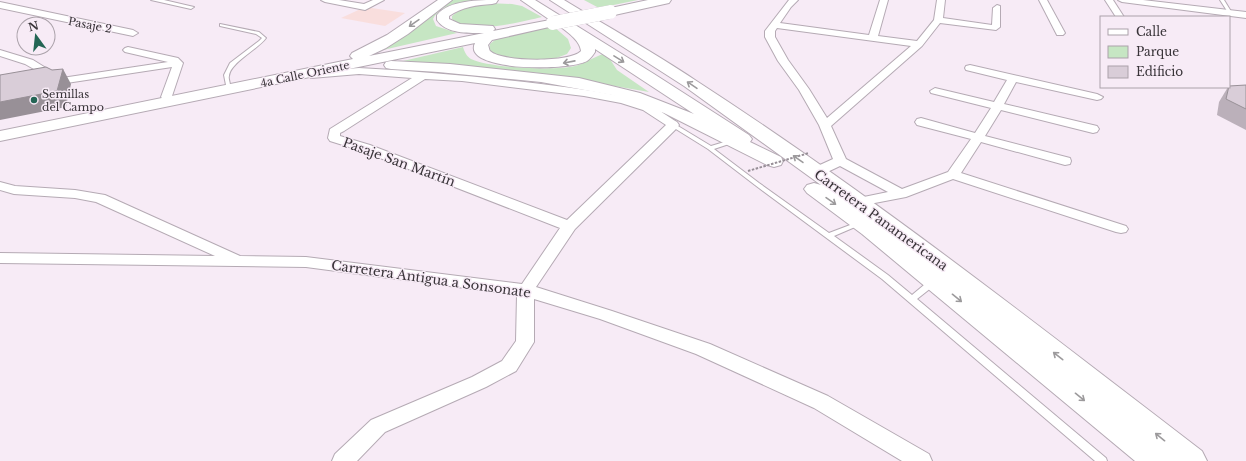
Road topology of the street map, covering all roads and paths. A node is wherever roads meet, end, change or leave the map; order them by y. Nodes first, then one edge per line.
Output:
1 (154, 0) edge
2 (325, 0) edge
3 (380, 0) edge
4 (446, 0) edge
5 (492, 0) edge
6 (514, 0) edge
7 (527, 0) edge
8 (568, 0) edge
9 (654, 0) edge
10 (665, 0) edge
11 (794, 0) edge
12 (884, 0) edge
13 (941, 0) edge
14 (1043, 0) edge
15 (1109, 0) edge
16 (1122, 0) edge
17 (1222, 0) edge
18 (0, 5) edge
19 (191, 7) dead end
20 (997, 8) dead end
21 (609, 11) junction
22 (1230, 13) junction
23 (1246, 15) edge
24 (1119, 16) edge
25 (556, 18) edge
26 (938, 20) junction
27 (221, 25) dead end
28 (775, 25) junction
29 (513, 28) junction
30 (1060, 32) dead end
31 (133, 33) dead end
32 (488, 37) junction
33 (873, 37) junction
34 (919, 44) junction
35 (637, 49) junction
36 (128, 50) dead end
37 (0, 53) edge
38 (178, 63) junction
39 (322, 68) junction
40 (970, 68) dead end
41 (294, 76) junction
42 (424, 76) junction
43 (1013, 78) junction
44 (228, 85) junction
45 (935, 91) dead end
46 (167, 97) junction
47 (1097, 97) dead end
48 (997, 106) junction
49 (921, 122) dead end
50 (673, 125) junction
51 (825, 126) junction
52 (1093, 129) dead end
53 (0, 131) edge
54 (0, 136) edge
55 (977, 138) junction
56 (733, 141) junction
57 (710, 148) junction
58 (774, 161) junction
59 (840, 161) junction
60 (1065, 161) dead end
61 (812, 162) junction
62 (748, 171) dead end
63 (953, 175) junction
64 (0, 186) edge
65 (901, 194) junction
66 (860, 212) junction
67 (569, 226) junction
68 (1121, 229) dead end
69 (829, 236) junction
70 (0, 258) edge
71 (239, 261) junction
72 (935, 280) junction
73 (526, 290) junction
74 (912, 299) junction
75 (343, 461) edge
76 (921, 461) edge
77 (1102, 461) edge
78 (1158, 461) edge
79 (1191, 461) edge

1 - 19 street
2 - 3 street
4 -> 39 highway
5 - 29 highway
6 - 25 highway
7 - 25 highway, Carretera Panamericana
8 - 35 highway
9 - 21 highway
10 - 21 highway
11 - 28 street
12 - 33 street
13 - 26 street
14 - 30 street
15 - 24 street
16 - 22 street
17 - 22 lane
18 - 31 street, Pasaje 2
20 - 26 street
21 - 25 highway, 4a Calle Oriente, bridge
22 - 23 street
25 - 29 highway, 4a Calle Oriente
25 - 32 highway, 4a Calle Oriente
25 -> 32 highway
25 - 35 highway, Carretera Panamericana
25 -> 58 highway, Carretera Panamericana
26 - 34 street
27 - 44 lane
28 - 33 street
28 - 51 street
29 - 39 highway, 4a Calle Oriente
32 - 39 highway, 4a Calle Oriente
33 - 34 street
34 - 51 street
61 -> 35 highway, Carretera Panamericana
36 - 38 street
37 - 38 street
38 - 46 street
39 - 41 highway, 4a Calle Oriente
39 - 44 highway, 4a Calle Oriente
39 - 56 highway
40 - 43 street
41 - 42 street
41 - 54 highway, 4a Calle Oriente
42 - 50 street
42 - 67 street, Pasaje San Martín
43 - 47 street
43 - 48 street
44 - 46 highway, 4a Calle Oriente
45 - 48 street
46 - 53 highway, 4a Calle Oriente
48 - 52 street
48 - 55 street
49 - 55 street
50 - 57 lane
50 - 67 street
51 - 59 street
55 - 60 street
55 - 63 street
56 - 57 lane
56 - 58 highway
57 - 69 lane
58 -> 66 highway, Carretera Panamericana
59 - 61 street
59 - 65 street
61 - 62 path, bridge
61 - 66 highway, Carretera Panamericana
63 - 65 street
63 - 68 street
64 - 71 street
65 - 66 street
66 - 69 lane
66 - 72 highway, Carretera Panamericana
79 -> 66 highway, Carretera Panamericana
67 - 73 street
69 - 74 lane
70 - 71 street, Carretera Antigua a Sonsonate
71 - 73 street, Carretera Antigua a Sonsonate
72 - 74 lane
72 -> 78 highway, Carretera Panamericana
73 - 75 street
73 - 76 street, Carretera Antigua a Sonsonate
74 - 77 lane

